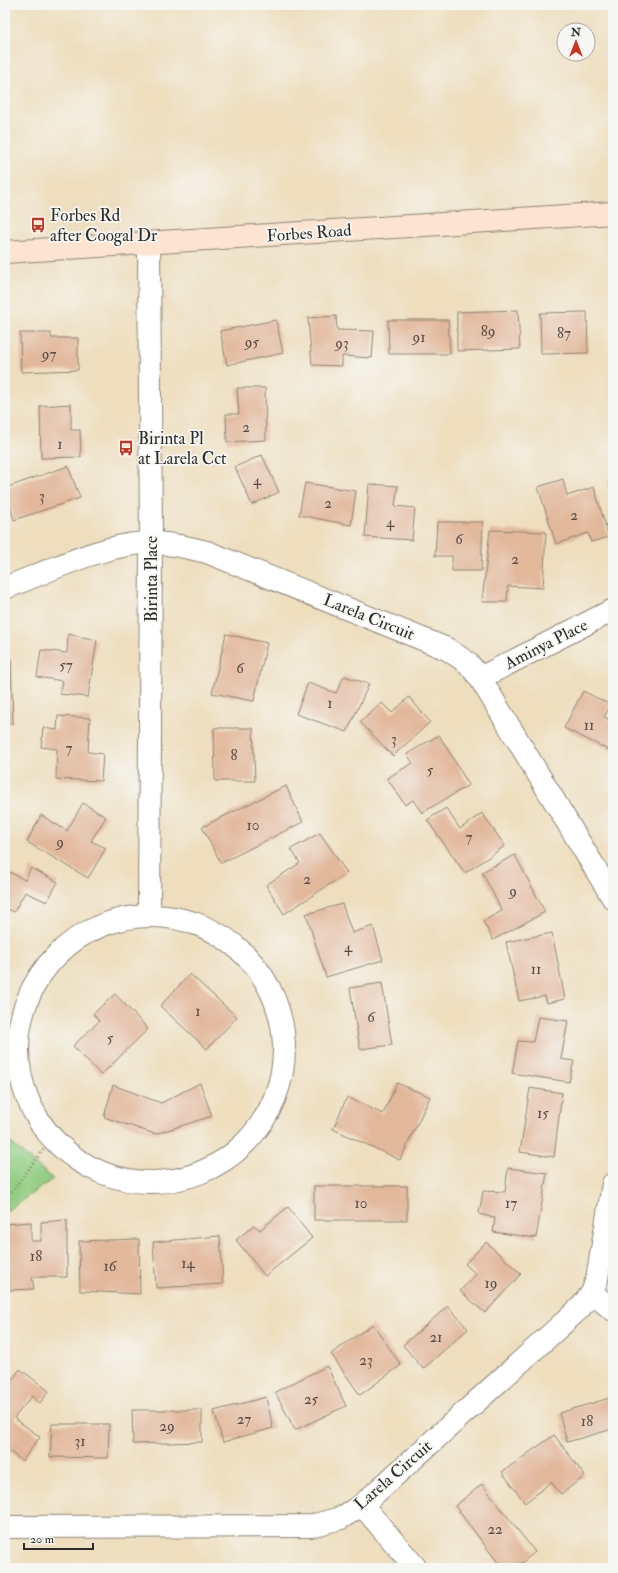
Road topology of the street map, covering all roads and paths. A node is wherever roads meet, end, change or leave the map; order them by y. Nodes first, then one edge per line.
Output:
1 (613, 213) edge
2 (149, 243) junction
3 (5, 252) edge
4 (151, 543) junction
5 (5, 588) edge
6 (613, 610) edge
7 (480, 678) junction
8 (613, 898) edge
9 (149, 916) junction
10 (52, 1138) junction
11 (613, 1184) edge
12 (5, 1196) edge
13 (592, 1293) junction
14 (613, 1310) edge
15 (362, 1505) junction
16 (5, 1527) edge
17 (416, 1568) edge

1 - 2 main road, Forbes Road
2 - 3 main road, Forbes Road
2 - 4 street, Birinta Place
4 - 5 street, Larela Circuit
4 - 7 street, Larela Circuit
4 - 9 street, Birinta Place
6 - 7 street, Aminya Place
7 - 8 street, Larela Circuit
9 - 10 street
9 - 10 street
10 - 12 path
11 - 13 street, Larela Circuit
13 - 14 street
13 - 15 street, Larela Circuit
15 - 16 street, Larela Circuit
15 - 17 street

